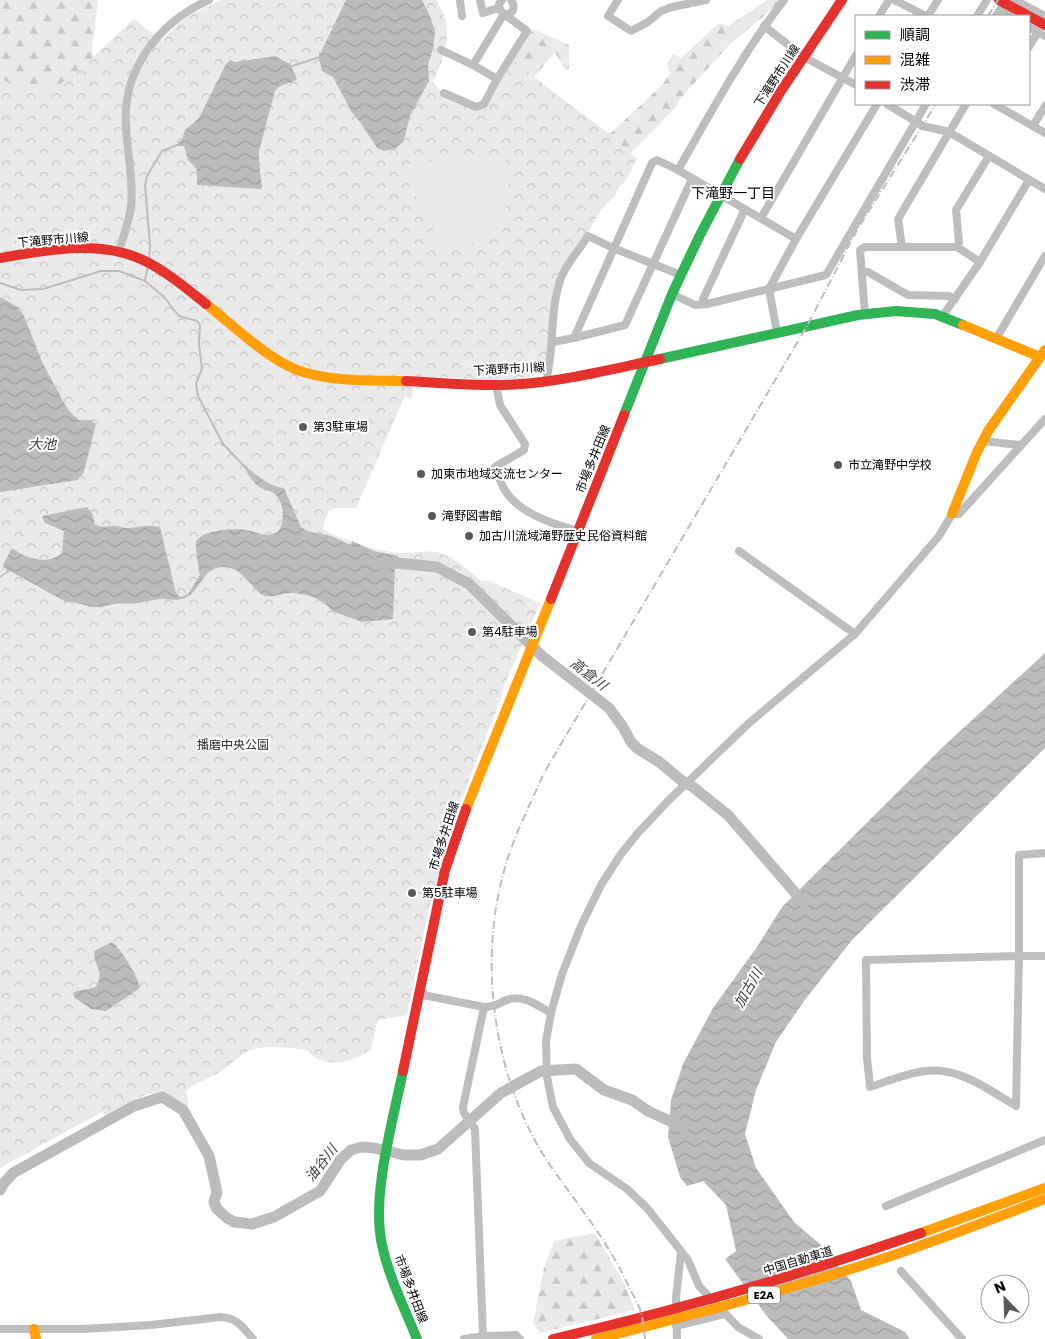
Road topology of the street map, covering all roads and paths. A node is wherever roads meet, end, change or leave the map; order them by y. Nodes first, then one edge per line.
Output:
1 (209, 0) edge
2 (460, 0) edge
3 (480, 0) edge
4 (618, 0) edge
5 (706, 0) edge
6 (784, 0) edge
7 (842, 0) edge
8 (889, 0) edge
9 (894, 0) edge
10 (938, 0) edge
11 (986, 0) edge
12 (1006, 0) edge
13 (1016, 0) edge
14 (514, 1) edge
15 (501, 7) edge
16 (998, 9) edge
17 (881, 15) edge
18 (925, 15) edge
19 (928, 15) edge
20 (978, 15) edge
21 (1017, 15) edge
22 (462, 16) dead end
23 (1036, 21) edge
24 (764, 26) junction
25 (1043, 31) edge
26 (1030, 46) edge
27 (440, 50) dead end
28 (804, 57) junction
29 (855, 57) edge
30 (472, 65) junction
31 (843, 77) junction
32 (497, 79) junction
33 (855, 84) edge
34 (444, 93) dead end
35 (876, 105) edge
36 (889, 105) edge
37 (925, 105) edge
38 (965, 105) edge
39 (996, 105) edge
40 (1045, 106) edge
41 (916, 120) junction
42 (1033, 126) junction
43 (949, 132) junction
44 (1045, 133) edge
45 (989, 156) junction
46 (678, 170) junction
47 (692, 179) junction
48 (1029, 180) junction
49 (1045, 189) edge
50 (720, 196) junction
51 (746, 209) junction
52 (761, 218) junction
53 (796, 239) junction
54 (902, 247) junction
55 (957, 247) junction
56 (613, 248) junction
57 (120, 251) junction
58 (1045, 256) edge
59 (0, 258) edge
60 (980, 262) junction
61 (653, 264) junction
62 (862, 272) junction
63 (681, 275) junction
64 (769, 289) junction
65 (672, 294) junction
66 (955, 299) junction
67 (707, 304) junction
68 (865, 314) junction
69 (942, 317) junction
70 (777, 332) junction
71 (574, 338) junction
72 (996, 339) junction
73 (552, 342) junction
74 (1043, 355) edge
75 (645, 362) junction
76 (546, 381) junction
77 (496, 385) junction
78 (1045, 419) edge
79 (982, 441) junction
80 (1020, 445) junction
81 (952, 514) junction
82 (578, 531) junction
83 (740, 551) dead end
84 (855, 634) junction
85 (1045, 853) edge
86 (1019, 956) junction
87 (1045, 956) edge
88 (418, 994) junction
89 (484, 1007) junction
90 (551, 1013) junction
91 (1045, 1140) edge
92 (1045, 1188) edge
93 (1045, 1199) edge
94 (886, 1206) dead end
95 (681, 1252) junction
96 (901, 1271) dead end
97 (724, 1314) junction
98 (635, 1324) junction
99 (676, 1326) junction
100 (0, 1329) edge
101 (35, 1334) edge
102 (483, 1336) junction
103 (253, 1339) edge
104 (417, 1339) edge
105 (464, 1339) edge
106 (520, 1339) edge
107 (553, 1339) edge
108 (596, 1339) edge
109 (677, 1339) edge
110 (759, 1339) edge
111 (962, 1339) edge

1 - 57 street
2 - 22 street
3 - 15 street
4 - 5 street
6 - 24 street
7 - 28 main road, 下滝野市川線
8 - 17 street
9 - 18 street
10 - 19 street
11 - 20 street
12 - 16 street
13 - 23 street
14 - 15 street
15 - 30 street
15 - 32 street
16 - 21 main road
23 - 25 main road
24 - 28 street
24 - 46 street
25 - 26 street
27 - 30 street
28 - 31 street
28 - 50 main road, 下滝野市川線
29 - 31 street
30 - 32 street
31 - 33 street
31 - 52 street
32 - 34 street
35 - 53 street
36 - 41 street
37 - 41 street
38 - 43 street
39 - 42 street
40 - 42 street
41 - 43 street
41 - 64 street
42 - 44 street
43 - 45 street
43 - 54 street
45 - 48 street
45 - 55 street
46 - 47 street
46 - 56 street
47 - 50 street
47 - 61 street
48 - 49 street
48 - 60 street
50 - 51 street
50 - 63 main road, 下滝野市川線
51 - 52 street
51 - 67 street
52 - 53 street
53 - 64 street
54 - 55 street
54 - 62 street
55 - 60 street
56 - 61 street
56 - 71 street
56 - 73 street
57 - 59 main road, 下滝野市川線
57 - 77 main road, 下滝野市川線
58 - 72 street
60 - 66 street
61 - 63 street
61 - 71 street
62 - 66 street
62 - 68 street
63 - 65 main road, 下滝野市川線
64 - 67 street
64 - 70 street
65 - 67 street
65 - 75 main road, 下滝野市川線
66 - 69 street
68 - 69 main road
68 - 70 main road
69 - 72 main road
70 - 75 main road
71 - 73 street
72 - 74 main road
73 - 76 street
74 - 79 main road
75 - 76 main road, 下滝野市川線
75 - 82 main road, 市場多井田線
76 - 77 main road, 下滝野市川線
77 - 82 street
78 - 80 street
79 - 80 street
79 - 81 main road
80 - 81 street
81 - 84 street
82 - 88 main road, 市場多井田線
83 - 84 street
84 - 90 street
85 - 86 street
86 - 86 street
86 - 87 street
88 - 89 street
88 - 104 main road, 市場多井田線
89 - 90 street
89 - 102 street
90 - 95 street
91 - 94 street
92 - 98 main road, 中国自動車道 / E2A
93 - 98 main road, 中国自動車道 / E2A
95 - 97 street
95 - 99 street
96 - 111 street
97 - 99 street
97 - 110 street
98 - 107 main road, 中国自動車道 / E2A
98 - 108 main road, 中国自動車道 / E2A
99 - 109 street
100 - 101 street
101 - 103 street
102 - 105 street
102 - 106 street

